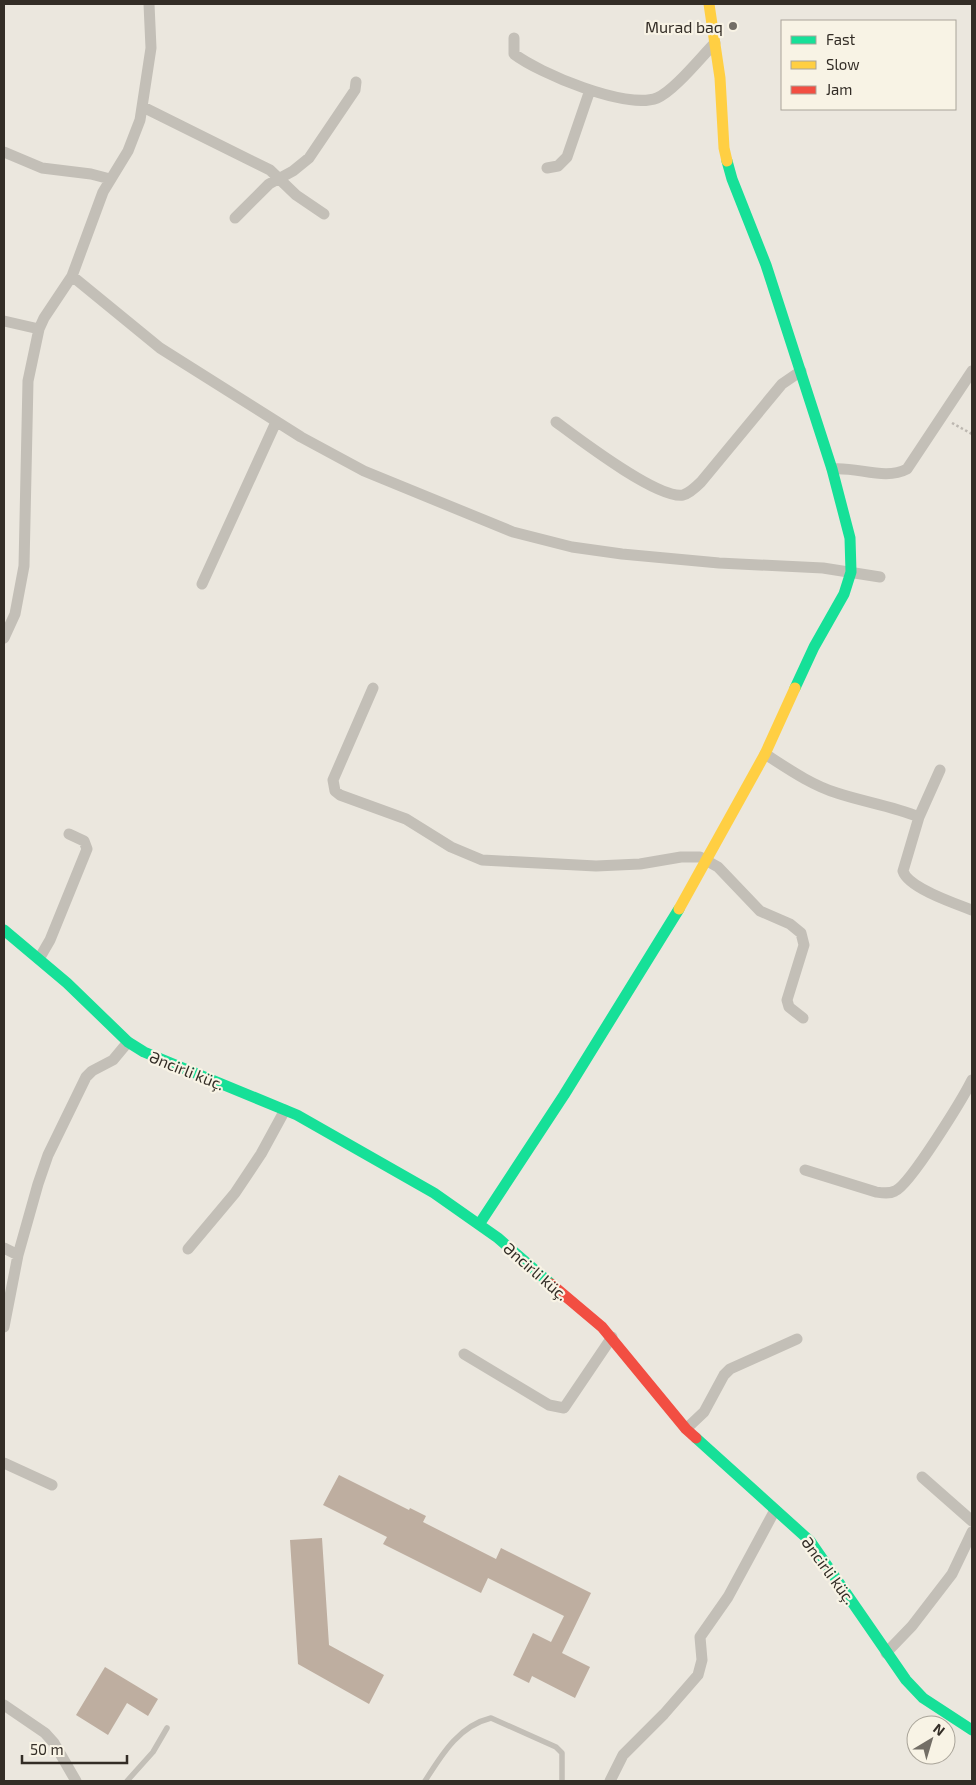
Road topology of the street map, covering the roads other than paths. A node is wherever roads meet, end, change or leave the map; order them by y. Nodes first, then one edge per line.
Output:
1 (149, 4) edge
2 (709, 4) edge
3 (514, 38) dead end
4 (715, 43) junction
5 (356, 82) dead end
6 (590, 90) junction
7 (143, 107) junction
8 (4, 152) edge
9 (547, 168) dead end
10 (281, 178) junction
11 (110, 179) junction
12 (324, 214) dead end
13 (235, 218) dead end
14 (72, 276) junction
15 (4, 321) edge
16 (39, 329) junction
17 (801, 371) junction
18 (972, 371) edge
19 (276, 422) junction
20 (556, 422) dead end
21 (832, 470) junction
22 (851, 572) junction
23 (880, 577) dead end
24 (202, 584) dead end
25 (4, 638) edge
26 (373, 688) dead end
27 (765, 754) junction
28 (940, 770) dead end
29 (919, 816) junction
30 (68, 834) dead end
31 (707, 860) junction
32 (972, 910) edge
33 (4, 930) edge
34 (39, 959) junction
35 (803, 1018) dead end
36 (128, 1042) junction
37 (972, 1080) edge
38 (286, 1110) junction
39 (805, 1170) dead end
40 (480, 1223) junction
41 (4, 1248) edge
42 (188, 1249) dead end
43 (18, 1255) junction
44 (4, 1327) edge
45 (612, 1338) junction
46 (797, 1339) dead end
47 (464, 1354) dead end
48 (686, 1429) junction
49 (4, 1463) edge
50 (922, 1477) dead end
51 (52, 1484) dead end
52 (775, 1510) junction
53 (972, 1521) edge
54 (972, 1532) edge
55 (886, 1653) junction
56 (4, 1705) edge
57 (167, 1728) dead end
58 (972, 1730) edge
59 (76, 1781) edge
60 (127, 1781) edge
61 (424, 1781) edge
62 (562, 1781) edge
63 (610, 1781) edge

1 - 7 street
2 - 4 street
3 - 6 street
4 - 6 street
4 - 17 street
5 - 10 street
6 - 9 street
7 - 10 street
7 - 11 street
8 - 11 street
10 - 12 street
10 - 13 street
11 - 14 street
14 - 16 street
14 - 19 street
15 - 16 street
16 - 25 street
17 - 20 street
17 - 21 street
18 - 21 street
19 - 22 street
19 - 24 street
21 - 22 street
22 - 23 street
22 - 27 street
26 - 31 street
27 - 29 street
27 - 31 street
28 - 29 street
29 - 32 street
30 - 34 street
31 - 35 street
31 - 40 street
33 - 34 street, Əncirli küç.
34 - 36 street, Əncirli küç.
36 - 38 street, Əncirli küç.
36 - 43 street
37 - 39 street
38 - 40 street, Əncirli küç.
38 - 42 street
40 - 45 street, Əncirli küç.
41 - 43 street
43 - 44 street
45 - 47 street
45 - 48 street, Əncirli küç.
46 - 48 street
48 - 52 street, Əncirli küç.
49 - 51 street
50 - 53 street
52 - 55 street, Əncirli küç.
52 - 63 street
54 - 55 street
55 - 58 street, Əncirli küç.
56 - 59 street
57 - 60 lane
61 - 62 lane

